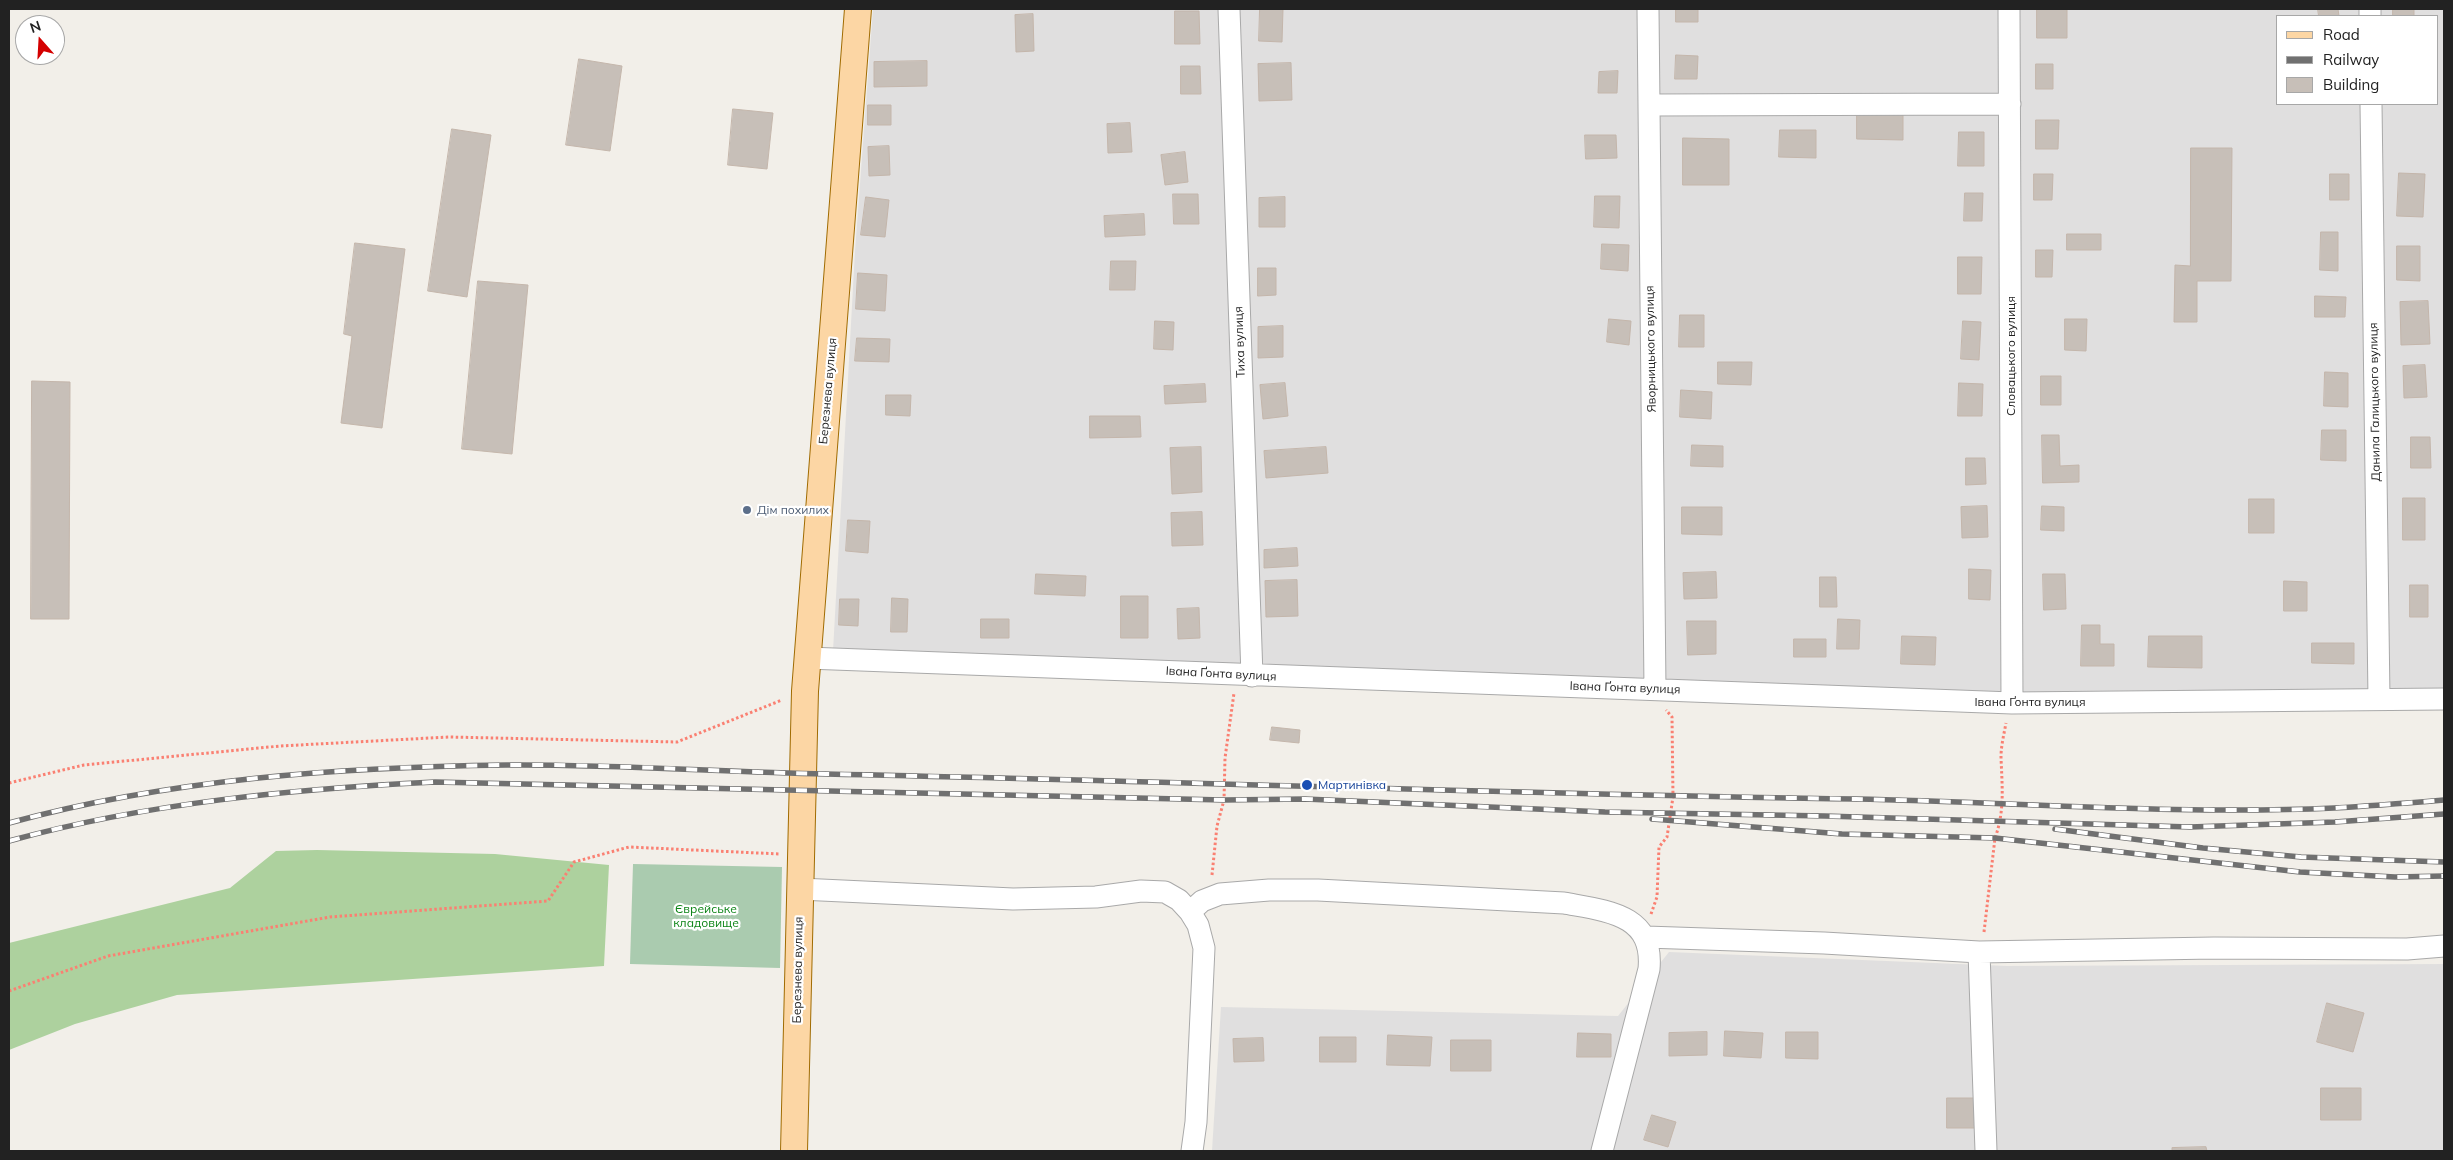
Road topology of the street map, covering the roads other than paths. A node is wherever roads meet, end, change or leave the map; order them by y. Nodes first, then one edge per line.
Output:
1 (858, 9) edge
2 (1229, 9) edge
3 (1648, 9) edge
4 (2010, 9) edge
5 (2010, 104) junction
6 (1649, 105) junction
7 (2371, 105) edge
8 (807, 658) junction
9 (1242, 674) junction
10 (1655, 689) junction
11 (2379, 699) junction
12 (2444, 699) edge
13 (2012, 703) junction
14 (800, 889) junction
15 (1196, 906) junction
16 (1646, 937) junction
17 (2444, 946) edge
18 (1979, 952) junction
19 (794, 1151) edge
20 (1192, 1151) edge
21 (1602, 1151) edge
22 (1986, 1151) edge

1 - 8 main road, Березнева вулиця
2 - 9 street, Тиха вулиця
3 - 6 street, Яворницького вулиця
4 - 5 street, Словацького вулиця
5 - 6 street
5 - 13 street, Словацького вулиця
6 - 10 street, Яворницького вулиця
7 - 11 street, Данила Галицького вулиця
8 - 9 street, Івана Ґонта вулиця
8 - 14 main road, Березнева вулиця
9 - 10 street, Івана Ґонта вулиця
10 - 13 street, Івана Ґонта вулиця
11 - 12 street, Івана Ґонта вулиця
11 - 13 street, Івана Ґонта вулиця
14 - 15 street
14 - 19 main road, Березнева вулиця
15 - 16 street
15 - 20 street
16 - 18 street
16 - 21 street
17 - 18 street
18 - 22 street

